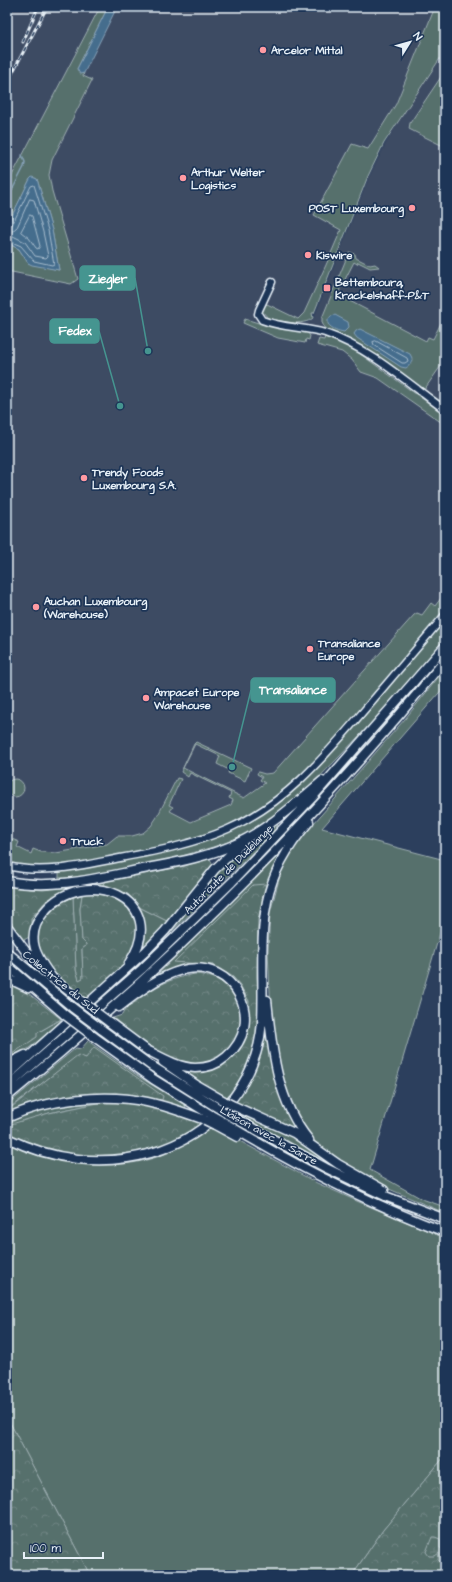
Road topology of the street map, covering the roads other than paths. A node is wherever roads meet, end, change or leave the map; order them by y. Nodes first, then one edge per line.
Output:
1 (272, 282) dead end
2 (445, 410) edge
3 (445, 615) edge
4 (445, 646) edge
5 (445, 660) edge
6 (344, 762) junction
7 (333, 790) junction
8 (250, 836) junction
9 (7, 866) edge
10 (7, 882) edge
11 (7, 926) edge
12 (7, 952) edge
13 (7, 965) edge
14 (262, 977) junction
15 (7, 978) edge
16 (54, 980) junction
17 (111, 984) junction
18 (44, 998) junction
19 (101, 1029) joint
20 (93, 1036) joint
21 (76, 1040) junction
22 (38, 1048) junction
23 (145, 1049) junction
24 (7, 1064) edge
25 (7, 1076) edge
26 (7, 1087) edge
27 (7, 1097) edge
28 (7, 1118) edge
29 (208, 1118) junction
30 (7, 1138) edge
31 (316, 1148) junction
32 (412, 1206) junction
33 (445, 1220) edge
34 (445, 1232) edge

1 - 2 main road
3 - 9 main road
4 - 6 highway, Autoroute de Dudelange
5 - 7 highway, Autoroute de Dudelange
6 - 8 highway
6 - 26 highway, Autoroute de Dudelange
7 - 14 highway
7 - 21 highway, Autoroute de Dudelange
8 - 10 highway
8 - 17 highway
11 - 16 highway
12 - 19 highway, Collectrice du Sud, bridge
13 - 18 highway, Collectrice du Sud
14 - 30 highway
14 - 31 highway
15 - 18 highway
16 - 17 highway
16 - 23 highway, bridge
17 - 22 highway
18 - 20 highway, Collectrice du Sud, bridge
19 - 32 highway, Liaison avec la Sarre, bridge
20 - 29 highway, Liaison avec la Sarre
21 - 23 highway
21 - 27 highway, Autoroute de Dudelange
22 - 24 highway
22 - 25 highway
23 - 31 highway, bridge
28 - 29 highway
29 - 34 highway, Liaison avec la Sarre, bridge
31 - 32 highway
32 - 33 highway, Liaison avec la Sarre

